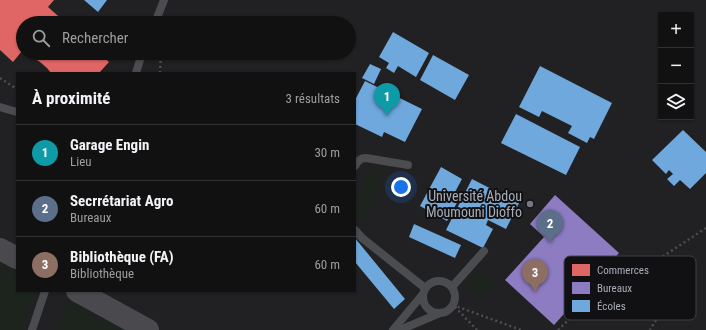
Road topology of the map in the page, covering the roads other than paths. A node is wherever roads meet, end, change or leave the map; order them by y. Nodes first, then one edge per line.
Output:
1 (164, 0) edge
2 (158, 16) edge
3 (140, 60) edge
4 (136, 72) edge
5 (0, 107) edge
6 (16, 112) edge
7 (356, 164) edge
8 (408, 165) dead end
9 (356, 231) edge
10 (0, 249) edge
11 (484, 251) dead end
12 (16, 257) edge
13 (452, 287) junction
14 (424, 291) junction
15 (45, 292) edge
16 (78, 292) edge
17 (442, 312) junction
18 (34, 328) edge
19 (148, 330) edge
20 (393, 330) edge
21 (400, 330) edge

1 - 2 lane
3 - 4 lane
5 - 6 lane
7 - 8 lane
9 - 14 lane
10 - 12 street
11 - 13 lane
13 - 14 lane
13 - 17 lane
14 - 17 lane
14 - 20 lane
15 - 18 lane
16 - 19 street
17 - 21 lane

